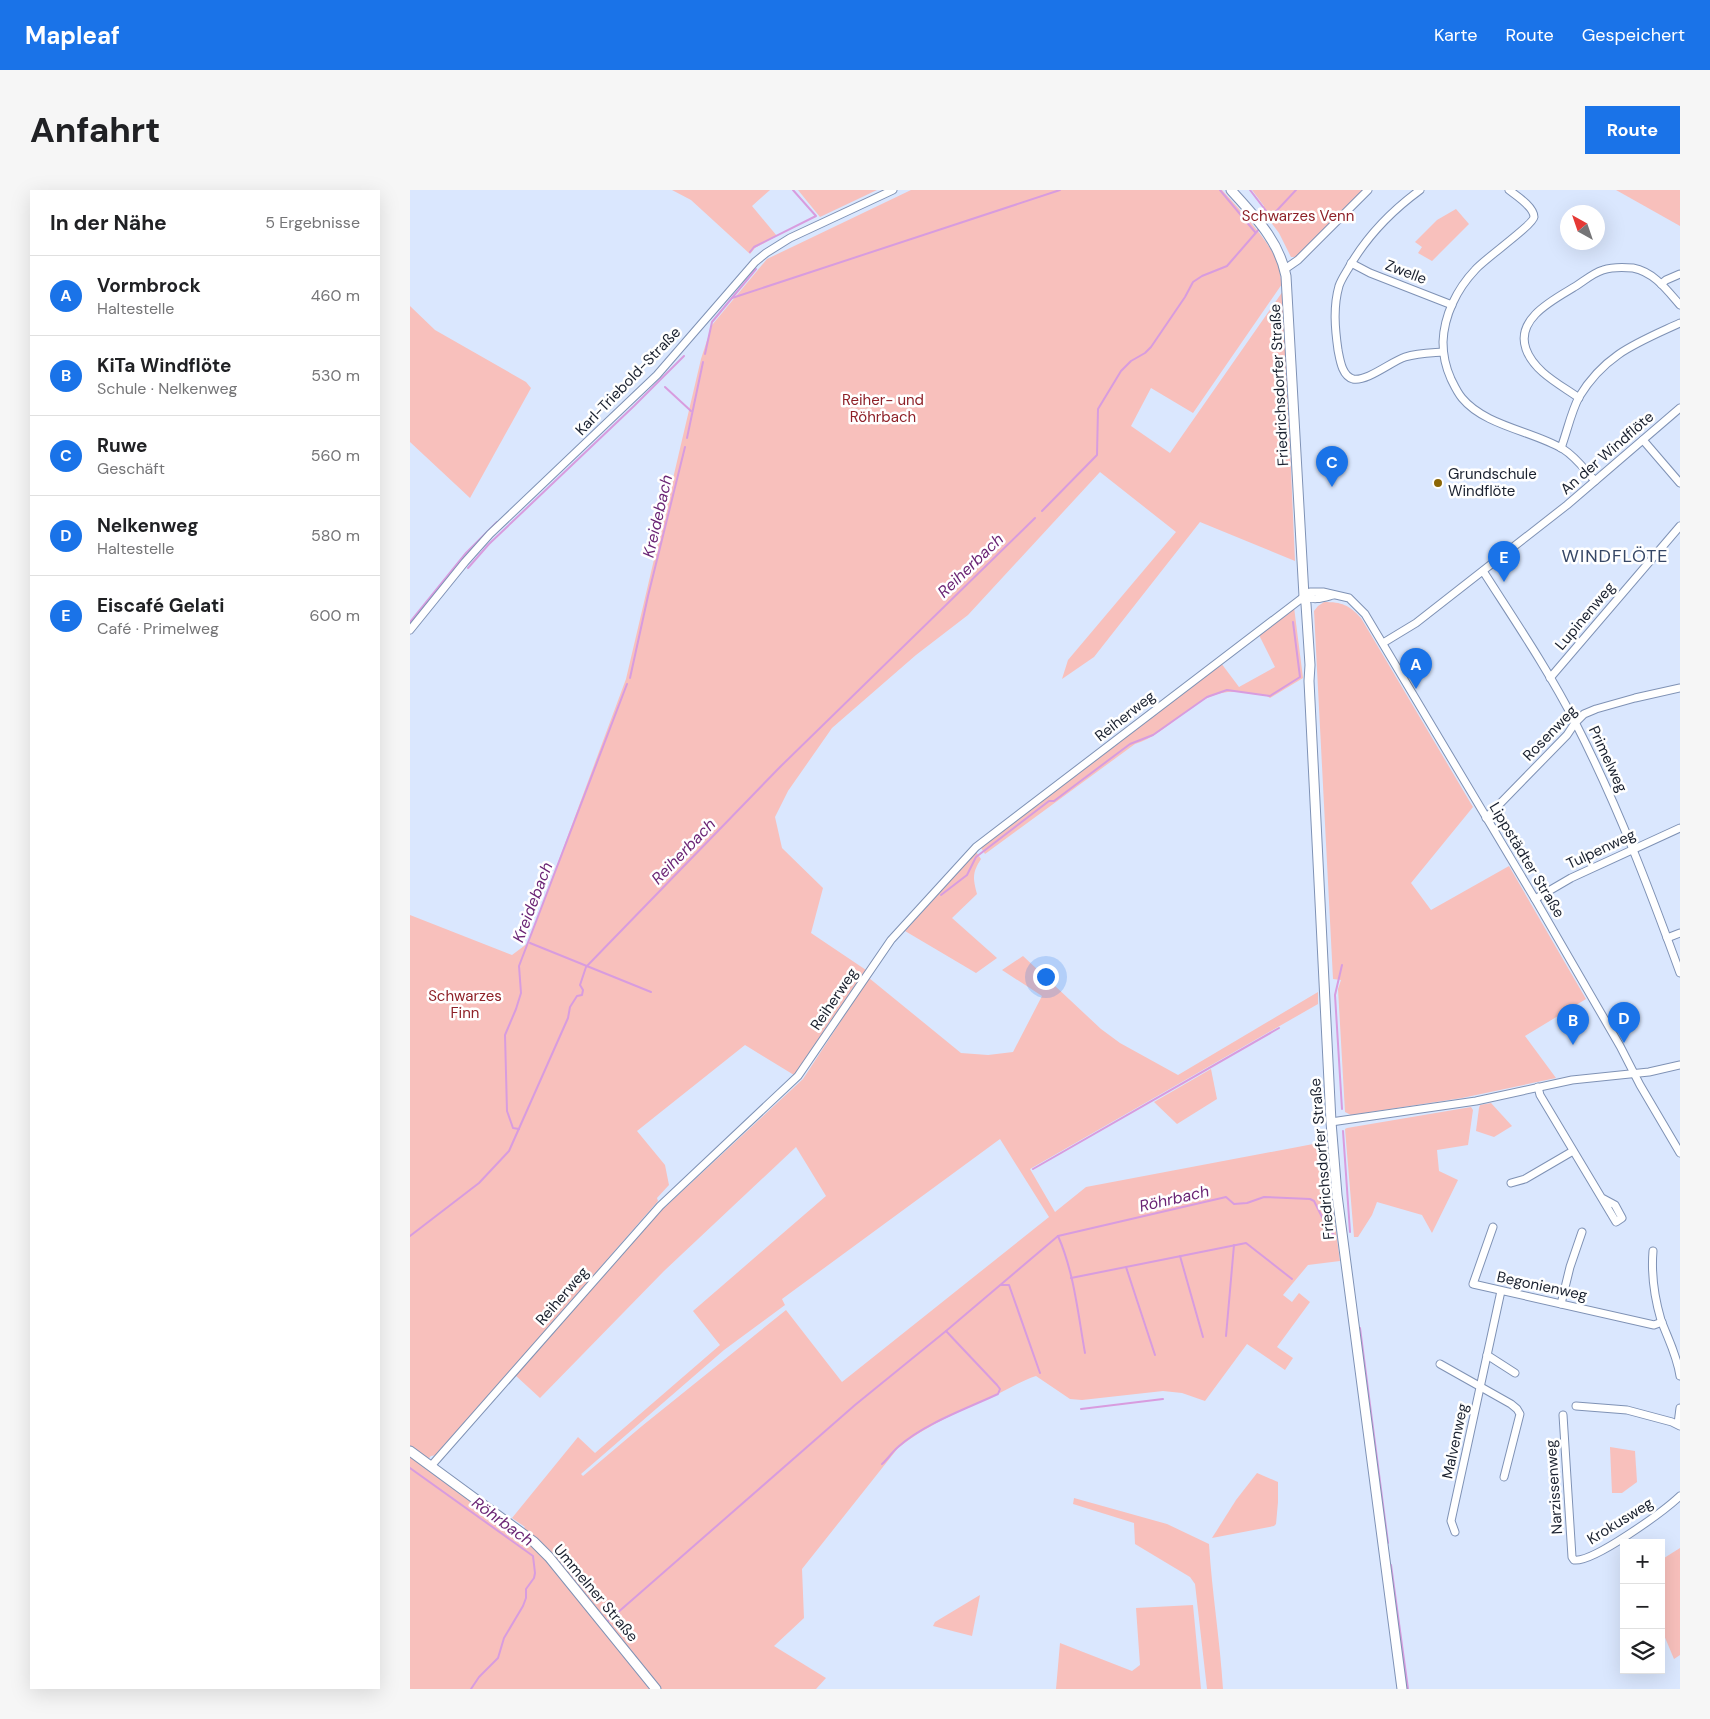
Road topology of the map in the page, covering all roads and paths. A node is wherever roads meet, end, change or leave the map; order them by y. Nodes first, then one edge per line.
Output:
1 (893, 190) edge
2 (1231, 190) edge
3 (1368, 190) edge
4 (1420, 190) edge
5 (1509, 190) edge
6 (1351, 263) junction
7 (1284, 269) junction
8 (1680, 274) edge
9 (1661, 284) junction
10 (1452, 305) junction
11 (1680, 305) edge
12 (1680, 323) edge
13 (1443, 352) junction
14 (1578, 398) junction
15 (1680, 408) edge
16 (1643, 440) junction
17 (1561, 448) junction
18 (1595, 481) junction
19 (1680, 482) edge
20 (1680, 526) edge
21 (1483, 571) junction
22 (1304, 596) junction
23 (410, 630) edge
24 (1383, 643) junction
25 (1550, 678) junction
26 (1680, 688) edge
27 (1576, 723) junction
28 (1486, 818) junction
29 (1680, 828) edge
30 (1634, 849) junction
31 (1534, 899) junction
32 (1680, 933) edge
33 (1667, 938) junction
34 (1680, 973) edge
35 (1680, 1065) edge
36 (1634, 1074) junction
37 (1538, 1087) junction
38 (1331, 1122) junction
39 (1573, 1151) junction
40 (1680, 1153) edge
41 (1511, 1183) dead end
42 (1602, 1198) dead end
43 (1493, 1227) dead end
44 (1582, 1232) dead end
45 (1653, 1251) dead end
46 (1501, 1291) junction
47 (1561, 1304) junction
48 (1662, 1322) junction
49 (1487, 1355) junction
50 (1440, 1364) dead end
51 (1515, 1373) dead end
52 (1680, 1376) edge
53 (1480, 1388) junction
54 (1576, 1406) dead end
55 (1680, 1408) edge
56 (1563, 1415) dead end
57 (1679, 1425) edge
58 (410, 1451) edge
59 (431, 1466) junction
60 (1504, 1477) dead end
61 (1680, 1496) edge
62 (1455, 1532) dead end
63 (1572, 1557) joint
64 (656, 1689) edge
65 (1402, 1689) edge

1 - 23 street, Karl-Triebold-Straße
2 - 7 main road, Friedrichsdorfer Straße
3 - 7 street
4 - 6 street
5 - 10 street
6 - 10 street, Zwelle
6 - 13 street
7 - 22 main road, Friedrichsdorfer Straße
8 - 9 street
9 - 11 street
9 - 14 street
10 - 13 street
12 - 14 street
13 - 17 street
14 - 17 street
15 - 16 street, An der Windflöte
16 - 18 street, An der Windflöte
16 - 19 street
17 - 18 street
18 - 21 street, An der Windflöte
20 - 25 street, Lupinenweg
21 - 24 street, An der Windflöte
21 - 25 street, Primelweg
22 - 24 street, Lippstädter Straße
22 - 38 main road, Friedrichsdorfer Straße
22 - 59 street, Reiherweg
24 - 28 street, Lippstädter Straße
25 - 27 street, Primelweg
26 - 27 street, Rosenweg
27 - 28 street, Rosenweg
27 - 30 street, Primelweg
28 - 31 street, Lippstädter Straße
29 - 30 street, Tulpenweg
30 - 31 street, Tulpenweg
30 - 33 street, Primelweg
31 - 36 street, Lippstädter Straße
32 - 33 street
33 - 34 street, Primelweg
35 - 36 street
36 - 37 street
36 - 40 street, Lippstädter Straße
37 - 38 street
37 - 39 street
38 - 65 main road, Friedrichsdorfer Straße
39 - 41 street
39 - 42 street
43 - 46 street, Begonienweg
44 - 47 street
45 - 48 street
46 - 47 street, Begonienweg
46 - 49 street, Malvenweg
47 - 48 street, Begonienweg
48 - 52 street
49 - 51 street
49 - 53 street, Malvenweg
50 - 53 street
53 - 60 street
53 - 62 street, Malvenweg
54 - 57 street
55 - 57 street
56 - 63 street, Narzissenweg
58 - 59 main road, Ummelner Straße
59 - 64 main road, Ummelner Straße
61 - 63 street, Krokusweg

